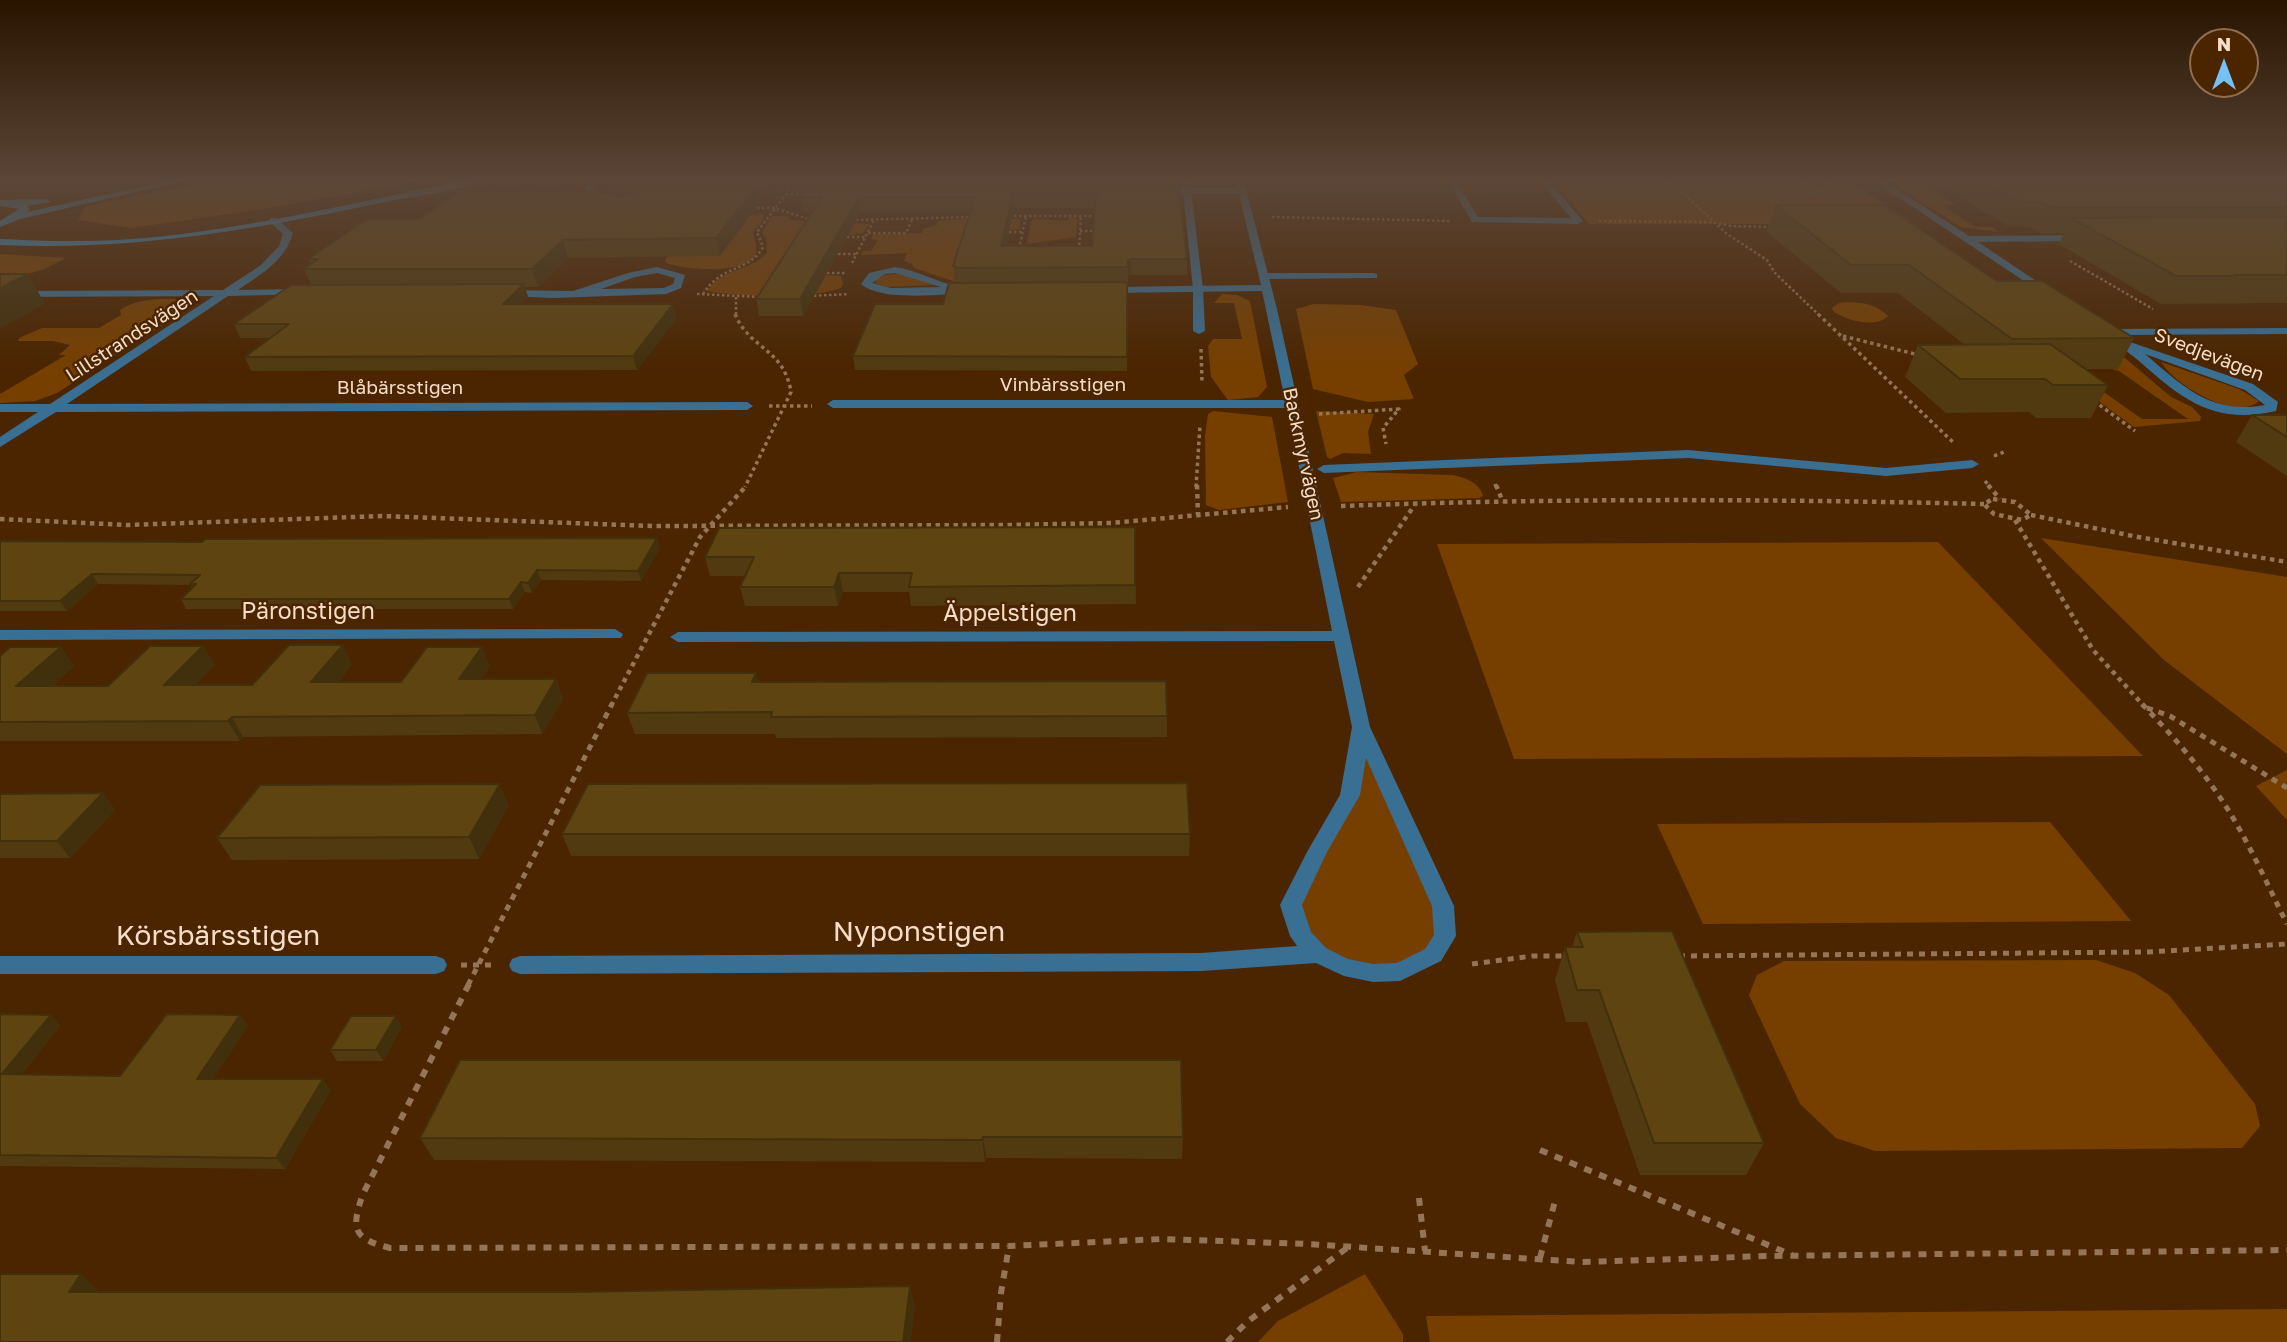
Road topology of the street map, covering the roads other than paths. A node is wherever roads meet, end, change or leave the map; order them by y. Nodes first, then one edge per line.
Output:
1 (50, 244) edge
2 (102, 244) edge
3 (286, 244) edge
4 (1193, 244) edge
5 (1256, 244) edge
6 (1975, 244) edge
7 (1373, 276) dead end
8 (1265, 282) junction
9 (1198, 289) junction
10 (956, 290) junction
11 (981, 290) edge
12 (1087, 290) edge
13 (229, 293) junction
14 (315, 293) edge
15 (496, 293) edge
16 (580, 293) junction
17 (0, 294) edge
18 (2058, 299) edge
19 (1199, 331) road end
20 (2287, 331) edge
21 (2130, 345) junction
22 (833, 404) road end
23 (747, 405) road end
24 (0, 408) edge
25 (53, 408) junction
26 (1294, 409) junction
27 (0, 443) edge
28 (1972, 464) road end
29 (1324, 469) dead end
30 (615, 634) road end
31 (0, 635) edge
32 (1342, 636) junction
33 (678, 638) road end
34 (1361, 727) junction
35 (1318, 954) junction
36 (0, 965) edge
37 (436, 965) road end
38 (520, 965) road end

1 - 2 street
3 - 13 street, Lillstrandsvägen
4 - 9 street
5 - 8 street, Backmyrvägen
6 - 18 street
7 - 8 street
8 - 9 street
8 - 26 street, Backmyrvägen
9 - 12 street
9 - 19 street
10 - 10 street
10 - 11 street
13 - 14 street
13 - 17 street
13 - 25 street, Lillstrandsvägen
15 - 16 street
16 - 16 street
20 - 21 street, Svedjevägen
21 - 21 street, Svedjevägen
22 - 26 street, Vinbärsstigen
23 - 25 street, Blåbärsstigen
24 - 25 street, Blåbärsstigen
25 - 27 street, Lillstrandsvägen
26 - 32 street, Backmyrvägen
28 - 29 street
30 - 31 street, Päronstigen
32 - 33 street, Äppelstigen
32 - 34 street, Backmyrvägen
34 - 35 street, Backmyrvägen
34 - 35 street, Backmyrvägen
35 - 38 street, Nyponstigen
36 - 37 street, Körsbärsstigen

